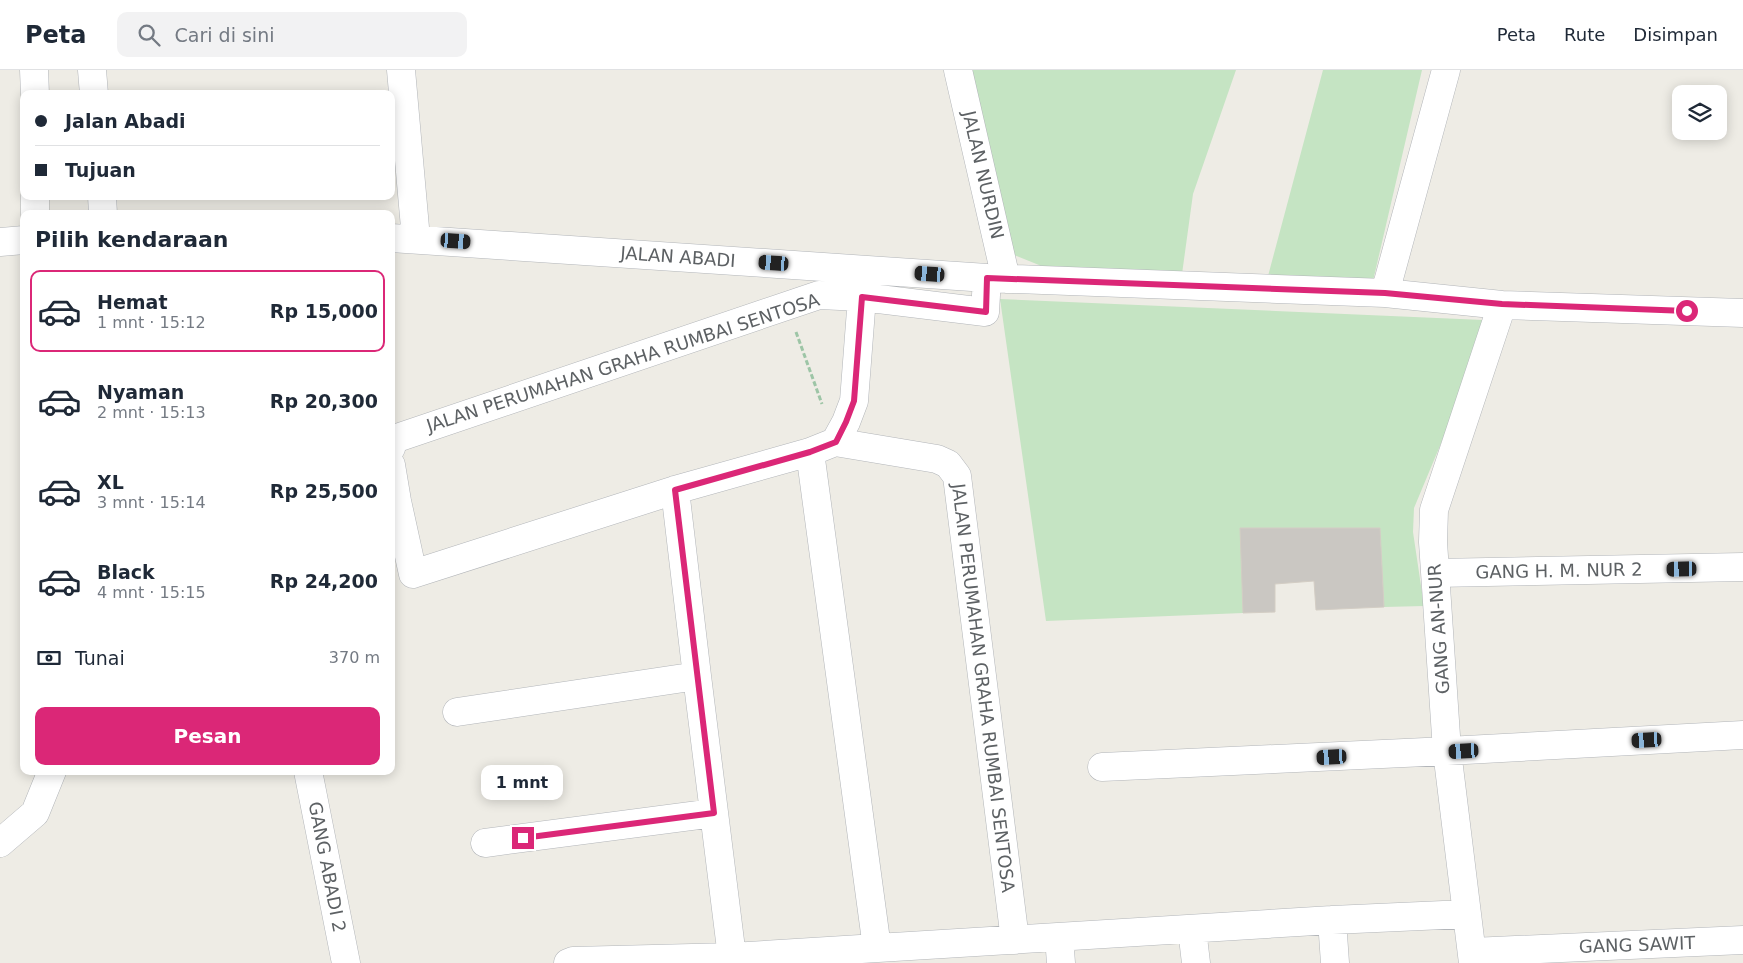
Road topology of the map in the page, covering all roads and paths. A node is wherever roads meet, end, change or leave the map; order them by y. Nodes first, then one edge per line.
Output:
1 (34, 70) edge
2 (92, 70) edge
3 (401, 70) edge
4 (958, 70) edge
5 (1446, 70) edge
6 (35, 90) edge
7 (94, 90) edge
8 (404, 238) edge
9 (20, 240) edge
10 (0, 242) edge
11 (854, 269) junction
12 (997, 279) junction
13 (1385, 293) junction
14 (862, 297) junction
15 (1502, 304) junction
16 (786, 306) junction
17 (986, 312) joint
18 (1743, 313) edge
19 (395, 439) edge
20 (836, 442) junction
21 (810, 452) junction
22 (395, 489) edge
23 (675, 490) junction
24 (1743, 567) edge
25 (1436, 573) junction
26 (696, 676) junction
27 (457, 712) dead end
28 (1743, 735) edge
29 (1447, 752) junction
30 (1102, 767) dead end
31 (50, 775) edge
32 (309, 775) edge
33 (714, 813) junction
34 (0, 843) edge
35 (485, 844) dead end
36 (1466, 914) junction
37 (1332, 920) junction
38 (1192, 929) junction
39 (1015, 940) junction
40 (1743, 940) edge
41 (877, 948) junction
42 (1060, 950) edge
43 (923, 954) edge
44 (732, 957) junction
45 (1472, 957) edge
46 (786, 958) edge
47 (346, 963) edge
48 (568, 963) edge
49 (1196, 963) edge
50 (1335, 963) edge

1 - 6 street
2 - 7 street
3 - 8 street
4 - 12 street, JALAN NURDIN
5 - 13 street
8 - 11 street, JALAN ABADI
9 - 10 street
11 - 12 street, JALAN ABADI
11 - 14 street
12 - 13 street, JALAN ABADI
12 - 17 street, JALAN NURDIN
13 - 15 street, JALAN ABADI
14 - 16 street, JALAN PERUMAHAN GRAHA RUMBAI SENTOSA
14 - 17 street, JALAN PERUMAHAN GRAHA RUMBAI SENTOSA
14 - 20 street
15 - 18 street, JALAN ABADI
15 - 25 street, GANG AN-NUR
16 - 19 street, JALAN PERUMAHAN GRAHA RUMBAI SENTOSA
16 - 20 path
20 - 21 street
20 - 39 street, JALAN PERUMAHAN GRAHA RUMBAI SENTOSA
21 - 23 street
21 - 41 street
22 - 23 street
23 - 26 street
24 - 25 street, GANG H. M. NUR 2
25 - 29 street, GANG AN-NUR
26 - 27 street
26 - 33 street
28 - 29 street
29 - 30 street
29 - 36 street, GANG AN-NUR
31 - 34 street
32 - 47 street, GANG ABADI 2
33 - 35 street
33 - 44 street
36 - 37 street
36 - 45 street, GANG AN-NUR
37 - 38 street
37 - 50 street
38 - 42 street
38 - 49 street
39 - 42 street
39 - 43 street
40 - 45 street, GANG SAWIT
41 - 43 street
41 - 46 street
44 - 46 street
44 - 48 street

